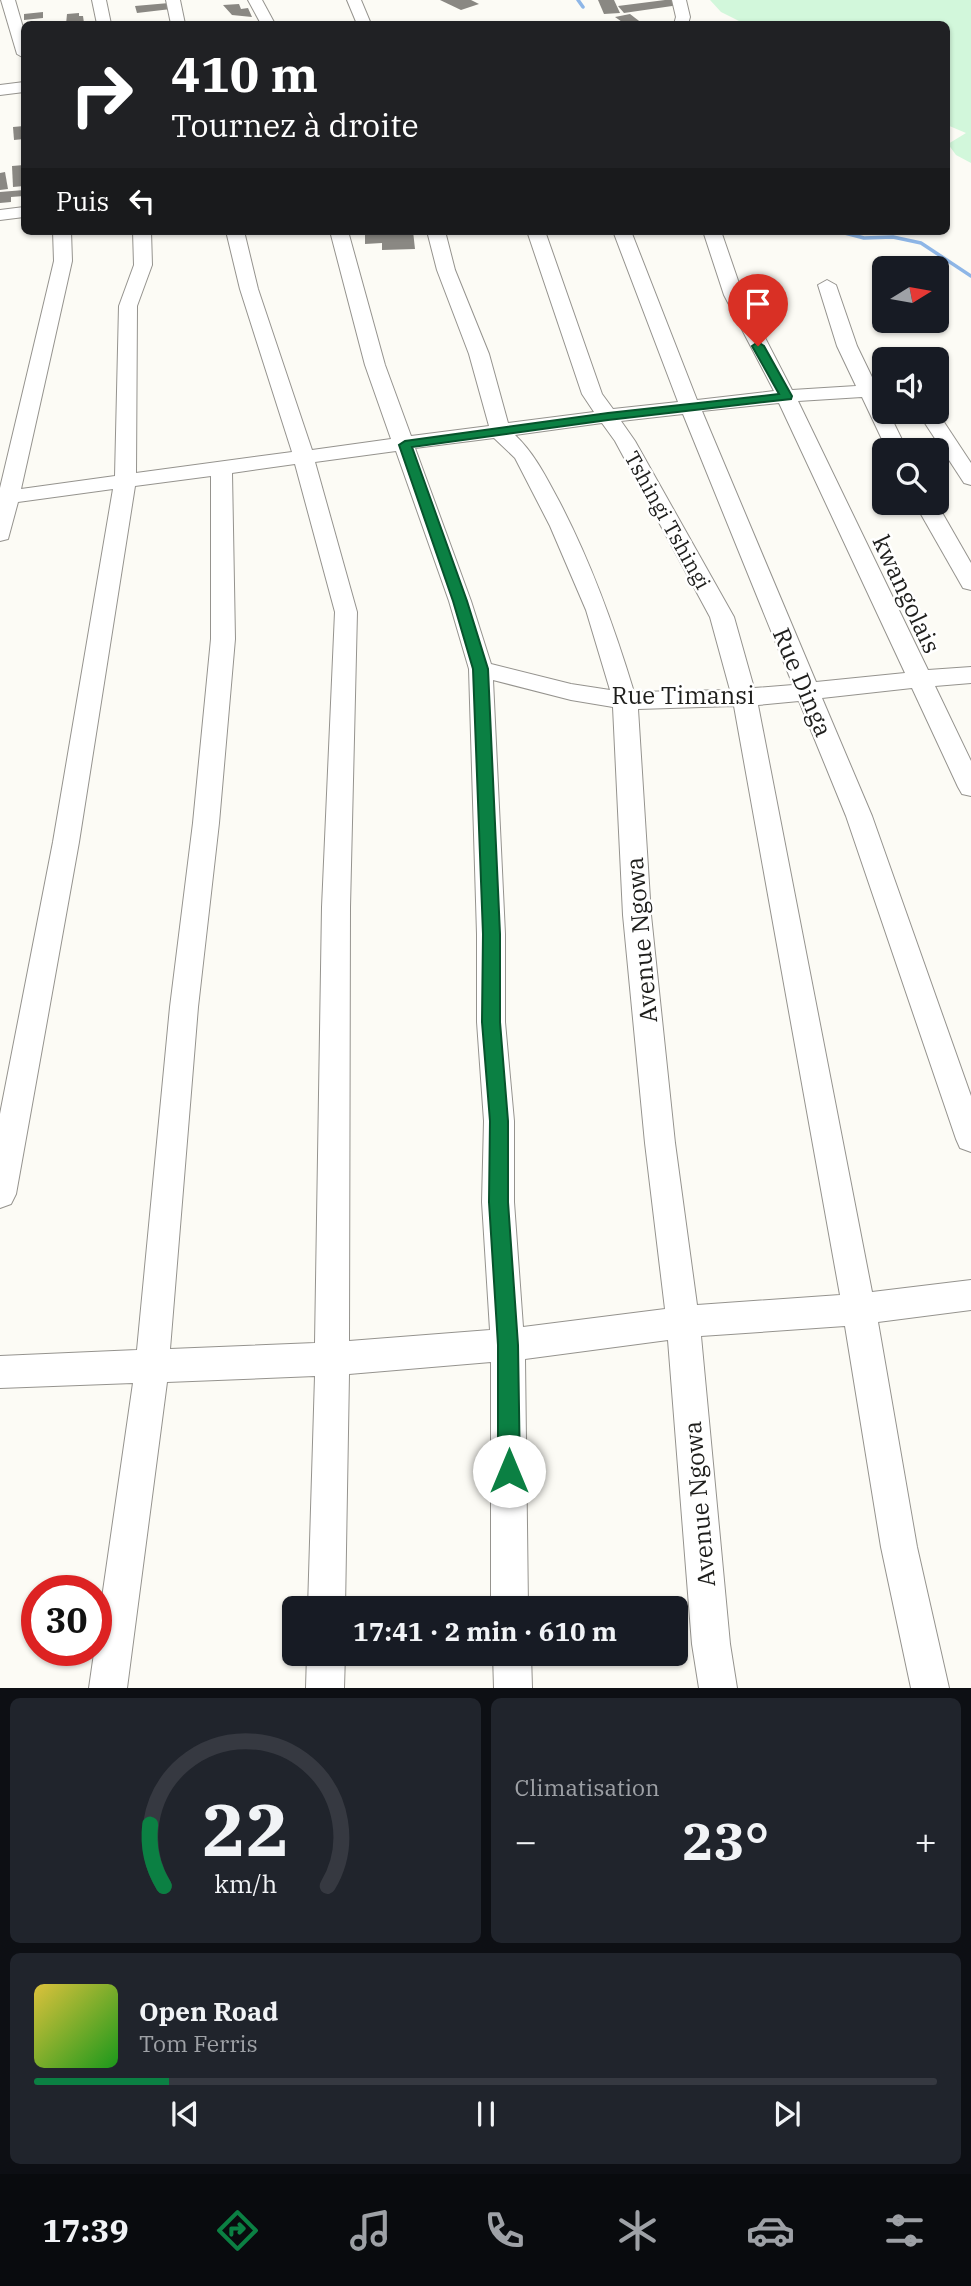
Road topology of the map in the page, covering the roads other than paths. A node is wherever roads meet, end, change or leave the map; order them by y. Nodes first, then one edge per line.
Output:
1 (8, 0) edge
2 (99, 0) edge
3 (173, 0) edge
4 (255, 0) edge
5 (354, 0) edge
6 (679, 0) edge
7 (103, 21) edge
8 (177, 21) edge
9 (266, 21) edge
10 (363, 21) edge
11 (681, 21) edge
12 (21, 44) edge
13 (21, 87) edge
14 (0, 90) edge
15 (21, 212) edge
16 (0, 215) edge
17 (62, 235) edge
18 (142, 235) edge
19 (236, 235) edge
20 (340, 235) edge
21 (437, 235) edge
22 (537, 235) edge
23 (624, 235) edge
24 (713, 235) edge
25 (827, 285) dead end
26 (869, 391) junction
27 (786, 396) junction
28 (691, 407) junction
29 (608, 416) junction
30 (935, 424) edge
31 (501, 433) junction
32 (891, 438) edge
33 (405, 445) junction
34 (304, 458) junction
35 (221, 470) junction
36 (971, 479) edge
37 (125, 483) junction
38 (5, 497) edge
39 (932, 515) edge
40 (0, 534) edge
41 (971, 583) edge
42 (481, 669) junction
43 (971, 675) edge
44 (918, 679) junction
45 (806, 690) junction
46 (744, 697) junction
47 (625, 700) junction
48 (971, 787) edge
49 (971, 1139) edge
50 (0, 1194) edge
51 (971, 1295) edge
52 (859, 1309) junction
53 (683, 1322) junction
54 (508, 1345) junction
55 (332, 1359) junction
56 (152, 1366) junction
57 (0, 1372) edge
58 (327, 1596) edge
59 (510, 1596) edge
60 (326, 1666) edge
61 (512, 1666) edge
62 (108, 1688) edge
63 (325, 1688) edge
64 (513, 1688) edge
65 (718, 1688) edge
66 (930, 1688) edge

1 - 12 street
2 - 7 street
3 - 8 street
4 - 9 street
5 - 10 street
6 - 11 street
13 - 14 street
15 - 16 street
17 - 38 street
18 - 37 street
19 - 34 street
20 - 33 street
21 - 31 street, Avenue Ngowa
22 - 29 street, Tshingi Tshingi
23 - 28 street, Rue Dinga
24 - 27 street, kwangolais
25 - 26 street
26 - 27 street
26 - 32 street
27 - 28 street
27 - 44 street, kwangolais
28 - 29 street
28 - 45 street, Rue Dinga
29 - 31 street
29 - 46 street, Tshingi Tshingi
30 - 36 street
31 - 33 street
31 - 47 street, Avenue Ngowa
33 - 34 street
33 - 42 street
34 - 35 street
34 - 55 street
35 - 37 street
35 - 56 street
37 - 38 street
37 - 50 street
38 - 40 street
39 - 41 street
42 - 47 street, Rue Timansi
42 - 54 street
43 - 44 street, Rue Timansi
44 - 45 street, Rue Timansi
44 - 48 street, kwangolais
45 - 46 street, Rue Timansi
45 - 49 street, Rue Dinga
46 - 47 street, Rue Timansi
46 - 52 street, Tshingi Tshingi
47 - 53 street, Avenue Ngowa
51 - 52 street
52 - 53 street
52 - 66 street, Tshingi Tshingi
53 - 54 street
53 - 65 street, Avenue Ngowa
54 - 55 street
54 - 59 street
55 - 56 street
55 - 58 street
56 - 57 street
56 - 62 street
60 - 63 street
61 - 64 street

